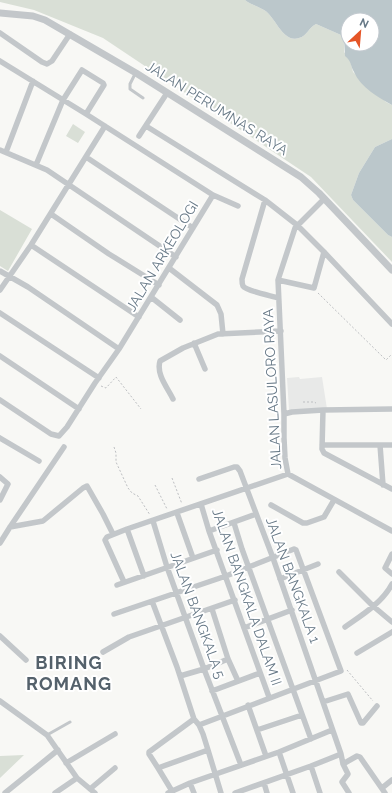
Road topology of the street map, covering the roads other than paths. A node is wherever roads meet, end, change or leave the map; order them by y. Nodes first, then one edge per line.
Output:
1 (0, 13) edge
2 (0, 33) edge
3 (70, 34) junction
4 (1, 62) edge
5 (0, 70) edge
6 (136, 73) junction
7 (33, 81) junction
8 (167, 93) junction
9 (143, 98) dead end
10 (63, 100) junction
11 (86, 114) junction
12 (105, 126) junction
13 (146, 126) junction
14 (139, 136) dead end
15 (3, 151) edge
16 (86, 157) junction
17 (36, 164) junction
18 (69, 184) junction
19 (213, 195) junction
20 (324, 199) junction
21 (264, 200) junction
22 (238, 206) dead end
23 (51, 214) junction
24 (297, 225) junction
25 (193, 228) junction
26 (31, 245) junction
27 (324, 252) junction
28 (176, 257) junction
29 (169, 268) junction
30 (0, 270) edge
31 (392, 270) edge
32 (10, 276) junction
33 (278, 280) junction
34 (159, 285) junction
35 (0, 290) edge
36 (152, 297) junction
37 (278, 298) junction
38 (0, 313) edge
39 (139, 317) junction
40 (180, 320) dead end
41 (392, 324) edge
42 (281, 331) junction
43 (223, 334) junction
44 (194, 343) junction
45 (119, 349) junction
46 (0, 356) edge
47 (205, 368) dead end
48 (99, 378) junction
49 (173, 399) dead end
50 (0, 400) edge
51 (79, 409) junction
52 (392, 409) edge
53 (323, 410) junction
54 (284, 414) junction
55 (0, 438) edge
56 (322, 445) junction
57 (380, 445) junction
58 (392, 445) edge
59 (64, 447) dead end
60 (39, 461) dead end
61 (288, 474) junction
62 (0, 477) edge
63 (199, 479) dead end
64 (383, 485) junction
65 (247, 488) junction
66 (392, 490) edge
67 (0, 500) edge
68 (334, 500) junction
69 (201, 504) junction
70 (271, 505) dead end
71 (177, 513) junction
72 (256, 514) junction
73 (153, 521) junction
74 (234, 523) junction
75 (10, 527) junction
76 (127, 530) junction
77 (209, 531) junction
78 (392, 531) edge
79 (113, 534) junction
80 (0, 543) edge
81 (216, 550) junction
82 (392, 554) edge
83 (193, 558) junction
84 (273, 558) junction
85 (318, 564) dead end
86 (167, 567) junction
87 (249, 567) junction
88 (304, 570) junction
89 (340, 572) dead end
90 (392, 574) edge
91 (144, 576) junction
92 (226, 576) junction
93 (280, 579) junction
94 (124, 582) junction
95 (392, 584) edge
96 (117, 585) dead end
97 (177, 593) junction
98 (235, 600) junction
99 (152, 601) junction
100 (373, 606) junction
101 (212, 609) junction
102 (292, 610) junction
103 (114, 614) dead end
104 (186, 618) junction
105 (267, 619) junction
106 (392, 622) edge
107 (161, 626) junction
108 (345, 627) dead end
109 (244, 628) junction
110 (392, 632) edge
111 (0, 636) edge
112 (103, 652) dead end
113 (357, 653) dead end
114 (228, 658) junction
115 (26, 660) dead end
116 (204, 669) junction
117 (260, 673) junction
118 (180, 676) junction
119 (238, 681) junction
120 (316, 681) junction
121 (293, 690) junction
122 (212, 691) junction
123 (270, 697) junction
124 (0, 701) edge
125 (323, 702) junction
126 (248, 705) junction
127 (377, 706) road end
128 (302, 715) junction
129 (222, 717) junction
130 (194, 719) junction
131 (70, 722) dead end
132 (199, 725) junction
133 (257, 730) junction
134 (332, 730) junction
135 (115, 734) dead end
136 (47, 735) junction
137 (311, 739) junction
138 (58, 750) junction
139 (208, 750) junction
140 (279, 752) junction
141 (341, 754) junction
142 (266, 756) junction
143 (66, 763) junction
144 (343, 764) junction
145 (241, 765) junction
146 (311, 766) junction
147 (115, 768) dead end
148 (158, 768) junction
149 (286, 774) junction
150 (215, 775) junction
151 (77, 778) junction
152 (392, 780) edge
153 (190, 783) junction
154 (264, 783) junction
155 (384, 790) edge
156 (92, 791) edge
157 (170, 792) edge
158 (5, 793) edge
159 (55, 793) edge
160 (194, 793) edge
161 (221, 793) edge
162 (235, 793) edge
163 (267, 793) edge
164 (292, 793) edge
165 (320, 793) edge
166 (348, 793) edge

1 - 3 street, JALAN PERUMNAS RAYA
2 - 3 street
3 - 6 street, JALAN PERUMNAS RAYA
4 - 5 street
4 - 7 street, JALAN ARKEOLOGI
6 - 8 street, JALAN PERUMNAS RAYA
6 - 9 lane
7 - 10 street, JALAN ARKEOLOGI
7 - 15 street
8 - 13 street
8 - 20 street, JALAN PERUMNAS RAYA
10 - 11 street, JALAN ARKEOLOGI
10 - 11 street
10 - 17 street
11 - 12 street, JALAN ARKEOLOGI
12 - 16 street
12 - 19 street, JALAN ARKEOLOGI
13 - 14 street
13 - 21 street
15 - 17 street
16 - 18 street
16 - 25 street
17 - 18 street
18 - 23 street
18 - 28 street
19 - 22 street
19 - 25 street, JALAN ARKEOLOGI
20 - 24 street, JALAN LASULORO RAYA
20 - 31 street, JALAN PERUMNAS RAYA
21 - 24 street
21 - 37 street
23 - 26 street
23 - 34 street
24 - 27 street
24 - 33 street, JALAN LASULORO RAYA
25 - 28 street, JALAN ARKEOLOGI
26 - 32 street
26 - 39 street
27 - 33 street
27 - 41 street
28 - 29 street, JALAN ARKEOLOGI
29 - 34 street, JALAN ARKEOLOGI
29 - 43 street
30 - 32 street
32 - 35 street
32 - 45 street
33 - 37 street, JALAN LASULORO RAYA
34 - 36 street, JALAN ARKEOLOGI
36 - 39 street, JALAN ARKEOLOGI
36 - 40 street
37 - 42 street, JALAN LASULORO RAYA
38 - 48 street
39 - 45 street, JALAN ARKEOLOGI
42 - 43 street
42 - 54 street, JALAN LASULORO RAYA
43 - 44 street
44 - 47 street
44 - 49 street
45 - 48 street, JALAN ARKEOLOGI
46 - 51 street
48 - 51 street, JALAN ARKEOLOGI
50 - 51 street, JALAN ARKEOLOGI
52 - 53 street
53 - 54 street
53 - 56 street
54 - 61 street, JALAN LASULORO RAYA
55 - 60 street
56 - 57 street
56 - 64 street
57 - 58 street
57 - 64 street
59 - 75 street
61 - 65 street
61 - 68 street, JALAN LASULORO RAYA
62 - 67 street
63 - 65 street, JALAN BANGKALA 1
64 - 66 street
65 - 69 street
65 - 72 street, JALAN BANGKALA 1
68 - 70 street
68 - 78 street, JALAN LASULORO RAYA
69 - 71 street
69 - 77 street, JALAN BANGKALA DALAM II
71 - 73 street
71 - 83 street
72 - 74 street
72 - 84 street, JALAN BANGKALA 1
73 - 76 street
73 - 86 street, JALAN BANGKALA 5
74 - 77 street
74 - 87 street
75 - 79 street
75 - 80 street
76 - 79 street
76 - 91 street
77 - 81 street, JALAN BANGKALA DALAM II
79 - 94 street
81 - 83 street
81 - 92 street, JALAN BANGKALA DALAM II
82 - 90 street
83 - 86 street
84 - 87 street
84 - 88 street
84 - 93 street, JALAN BANGKALA 1
85 - 88 street
86 - 91 street
86 - 97 street, JALAN BANGKALA 5
87 - 92 street
87 - 105 street
88 - 93 street
88 - 120 street
89 - 100 street
91 - 94 street
92 - 97 street
92 - 98 street, JALAN BANGKALA DALAM II
93 - 102 street, JALAN BANGKALA 1
94 - 96 street
95 - 100 street
97 - 99 street
97 - 104 street, JALAN BANGKALA 5
98 - 101 street
98 - 109 street, JALAN BANGKALA DALAM II
99 - 103 street
99 - 107 street
100 - 106 street
100 - 108 street
101 - 104 street
101 - 114 street
102 - 105 street
102 - 120 street, JALAN BANGKALA 1
104 - 107 street
104 - 116 street, JALAN BANGKALA 5
105 - 109 street
105 - 121 street
107 - 112 street
107 - 118 street
109 - 117 street, JALAN BANGKALA DALAM II
110 - 113 street
111 - 115 street
114 - 116 street
114 - 119 street
116 - 118 street
116 - 122 street, JALAN BANGKALA 5
117 - 119 street
117 - 123 street, JALAN BANGKALA DALAM II
118 - 130 street
119 - 122 street
120 - 121 street
120 - 125 street
121 - 123 street
121 - 128 street
122 - 129 street, JALAN BANGKALA 5
123 - 126 street
124 - 136 street
125 - 127 street
125 - 134 street
126 - 129 street
126 - 133 street
128 - 133 street
128 - 137 street
129 - 132 street
129 - 145 street, JALAN BANGKALA 5
130 - 132 street
130 - 148 street
131 - 136 lane
132 - 139 street
133 - 142 street
134 - 137 street
134 - 141 street
135 - 143 street
136 - 138 street
137 - 140 street
138 - 143 street
138 - 158 street
139 - 148 street
139 - 150 street
140 - 142 street
140 - 149 street
141 - 144 street
141 - 146 street
142 - 145 street
143 - 151 street
144 - 155 street
144 - 166 street
145 - 150 street
146 - 149 street
146 - 165 street
147 - 156 street
148 - 157 street
149 - 154 street
149 - 164 street
150 - 153 street
150 - 161 street
151 - 156 street
151 - 159 street
152 - 155 street
153 - 157 street
153 - 160 street
154 - 162 street
154 - 163 street

